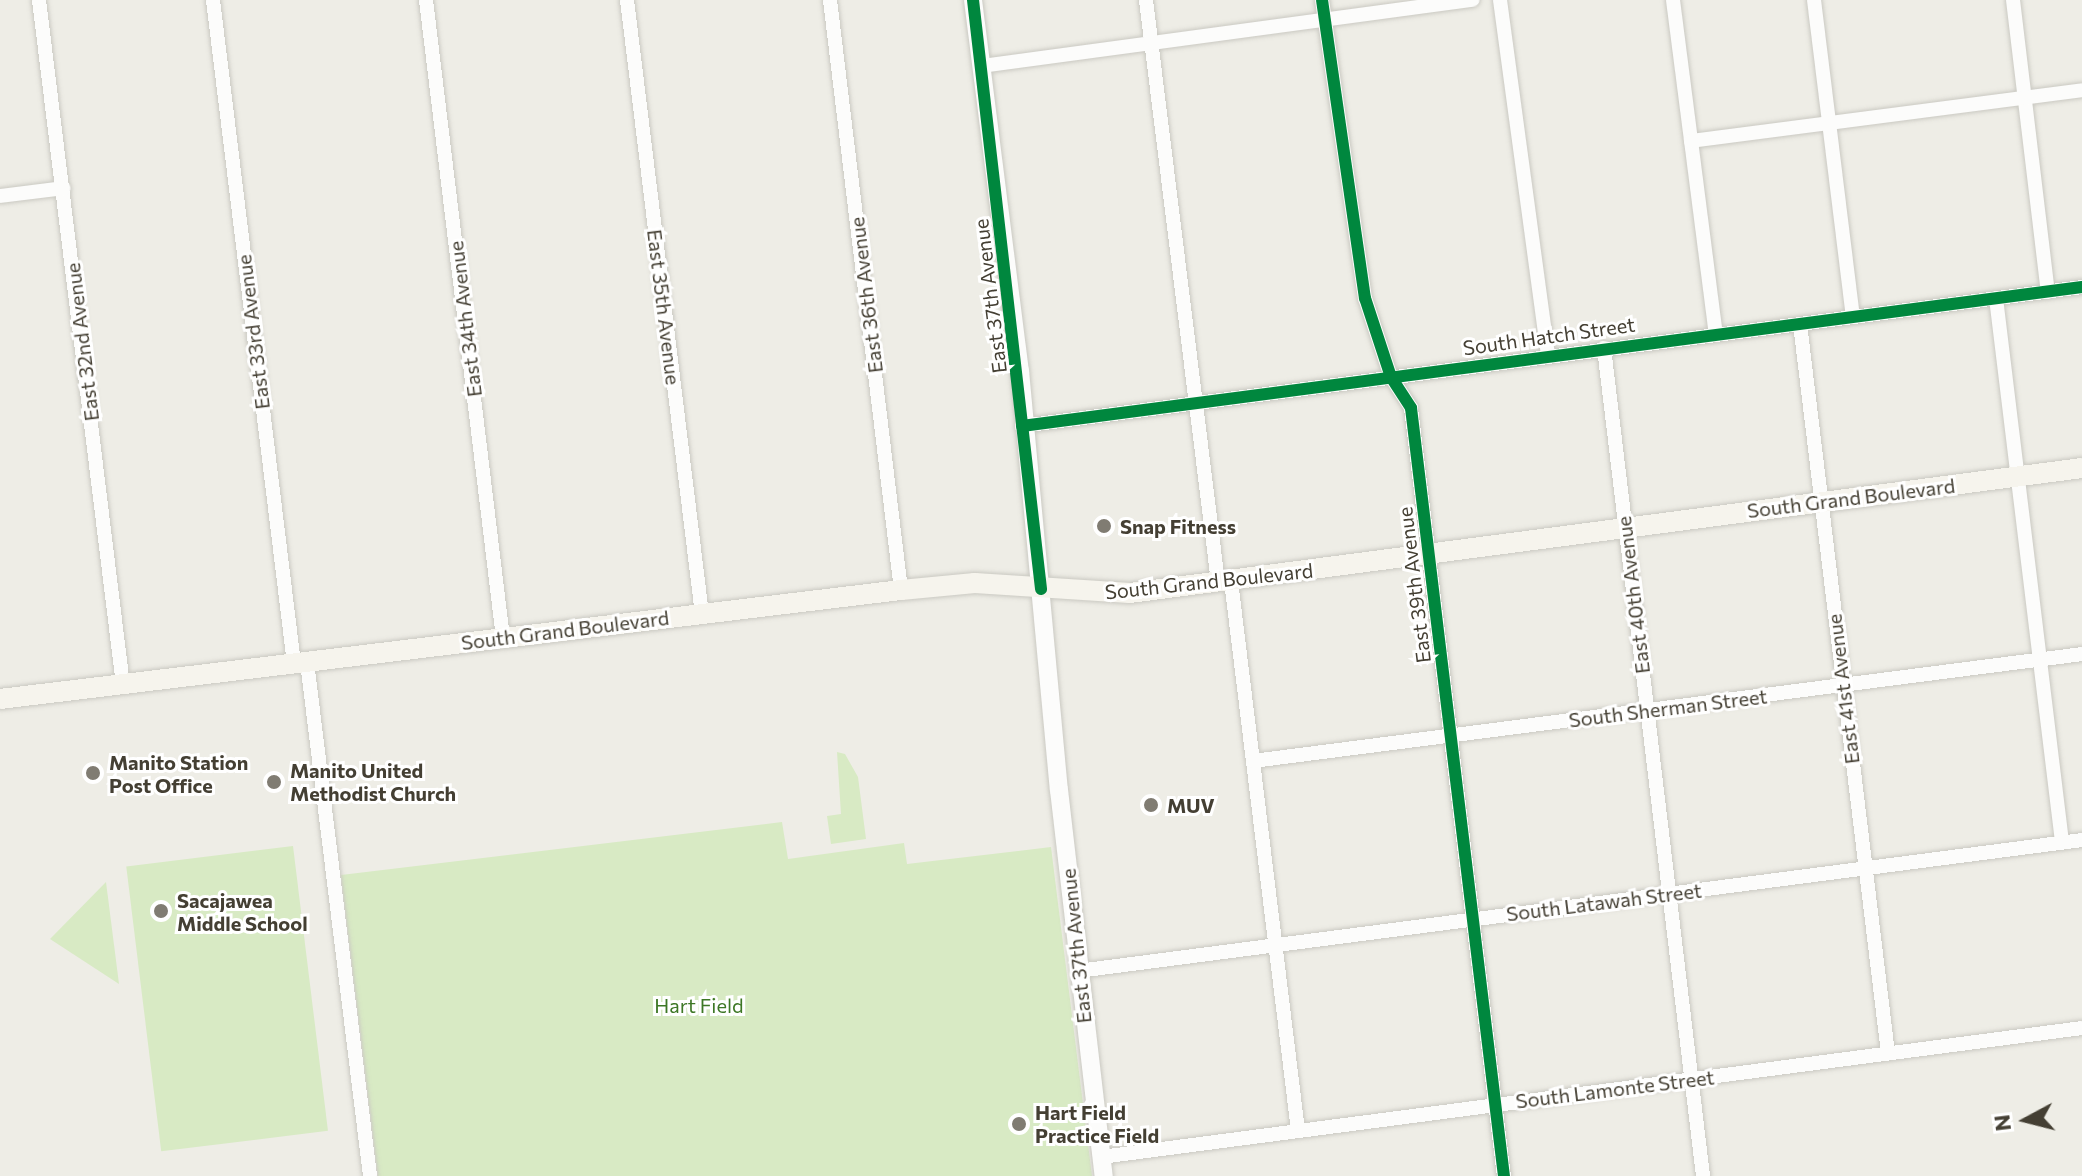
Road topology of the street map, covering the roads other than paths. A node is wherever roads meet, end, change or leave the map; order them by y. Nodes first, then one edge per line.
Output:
1 (39, 0) edge
2 (213, 0) edge
3 (426, 0) edge
4 (627, 0) edge
5 (830, 0) edge
6 (973, 0) edge
7 (1146, 0) edge
8 (1322, 0) edge
9 (1473, 0) edge
10 (1500, 0) edge
11 (1673, 0) edge
12 (1814, 0) edge
13 (2013, 0) edge
14 (1324, 19) junction
15 (1152, 45) junction
16 (982, 66) junction
17 (2082, 90) edge
18 (2025, 97) junction
19 (1829, 123) junction
20 (1691, 141) junction
21 (64, 188) junction
22 (0, 196) edge
23 (2082, 287) edge
24 (2048, 292) junction
25 (1996, 298) junction
26 (1853, 317) junction
27 (1800, 324) junction
28 (1716, 334) junction
29 (1604, 348) junction
30 (1548, 356) junction
31 (1391, 377) junction
32 (1195, 403) junction
33 (1022, 426) junction
34 (2082, 468) edge
35 (2016, 477) junction
36 (1821, 502) junction
37 (1625, 527) junction
38 (1431, 553) junction
39 (1225, 581) junction
40 (1041, 589) junction
41 (901, 590) junction
42 (702, 614) junction
43 (503, 638) junction
44 (2082, 654) edge
45 (2040, 659) junction
46 (300, 663) junction
47 (123, 685) junction
48 (1843, 686) junction
49 (0, 699) edge
50 (1647, 711) junction
51 (1451, 735) junction
52 (1253, 761) junction
53 (2082, 840) edge
54 (2062, 842) junction
55 (1865, 868) junction
56 (1669, 893) junction
57 (1473, 919) junction
58 (1276, 945) junction
59 (1078, 971) junction
60 (2082, 1028) edge
61 (1888, 1053) junction
62 (1691, 1079) junction
63 (1495, 1105) junction
64 (1298, 1131) junction
65 (1101, 1157) junction
66 (370, 1176) edge
67 (1104, 1176) edge
68 (1504, 1176) edge
69 (1703, 1176) edge

1 - 21 street, East 32nd Avenue
2 - 46 street, East 33rd Avenue
3 - 43 street, East 34th Avenue
4 - 42 street, East 35th Avenue
5 - 41 street, East 36th Avenue
6 - 16 street, East 37th Avenue
7 - 15 street
8 - 14 street, East 39th Avenue
9 - 14 street
10 - 30 street
11 - 20 street
12 - 19 street
13 - 18 street
14 - 15 street
14 - 31 street, East 39th Avenue
15 - 16 street
15 - 32 street
16 - 33 street, East 37th Avenue
17 - 18 street
18 - 19 street
18 - 24 street
19 - 20 street
19 - 26 street
20 - 28 street
21 - 22 street
21 - 47 street, East 32nd Avenue
23 - 24 street, South Hatch Street
24 - 25 street, South Hatch Street
25 - 26 street, South Hatch Street
25 - 35 street
26 - 27 street, South Hatch Street
27 - 28 street, South Hatch Street
27 - 36 street, East 41st Avenue
28 - 29 street, South Hatch Street
29 - 30 street, South Hatch Street
29 - 37 street, East 40th Avenue
30 - 31 street, South Hatch Street
31 - 32 street, South Hatch Street
31 - 38 street, East 39th Avenue
32 - 33 street, South Hatch Street
32 - 39 street
33 - 40 street, East 37th Avenue
34 - 35 main road, South Grand Boulevard
35 - 36 main road, South Grand Boulevard
35 - 45 street
36 - 37 main road, South Grand Boulevard
36 - 48 street, East 41st Avenue
37 - 38 main road, South Grand Boulevard
37 - 50 street, East 40th Avenue
38 - 39 main road, South Grand Boulevard
38 - 51 street, East 39th Avenue
39 - 40 main road, South Grand Boulevard
39 - 52 street
40 - 41 main road, South Grand Boulevard
40 - 59 street, East 37th Avenue
41 - 42 main road, South Grand Boulevard
42 - 43 main road, South Grand Boulevard
43 - 46 main road, South Grand Boulevard
44 - 45 street, South Sherman Street
45 - 48 street, South Sherman Street
45 - 54 street
46 - 47 main road, South Grand Boulevard
46 - 66 street, East 33rd Avenue
47 - 49 main road, South Grand Boulevard
48 - 50 street, South Sherman Street
48 - 55 street, East 41st Avenue
50 - 51 street, South Sherman Street
50 - 56 street, East 40th Avenue
51 - 52 street, South Sherman Street
51 - 57 street, East 39th Avenue
52 - 58 street
53 - 54 street, South Latawah Street
54 - 55 street, South Latawah Street
55 - 56 street, South Latawah Street
55 - 61 street, East 41st Avenue
56 - 57 street, South Latawah Street
56 - 62 street, East 40th Avenue
57 - 58 street, South Latawah Street
57 - 63 street, East 39th Avenue
58 - 59 street, South Latawah Street
58 - 64 street
59 - 65 street, East 37th Avenue
60 - 61 street, South Lamonte Street
61 - 62 street, South Lamonte Street
62 - 63 street, South Lamonte Street
62 - 69 street, East 40th Avenue
63 - 64 street, South Lamonte Street
63 - 68 street, East 39th Avenue
64 - 65 street, South Lamonte Street
65 - 67 street, East 37th Avenue

